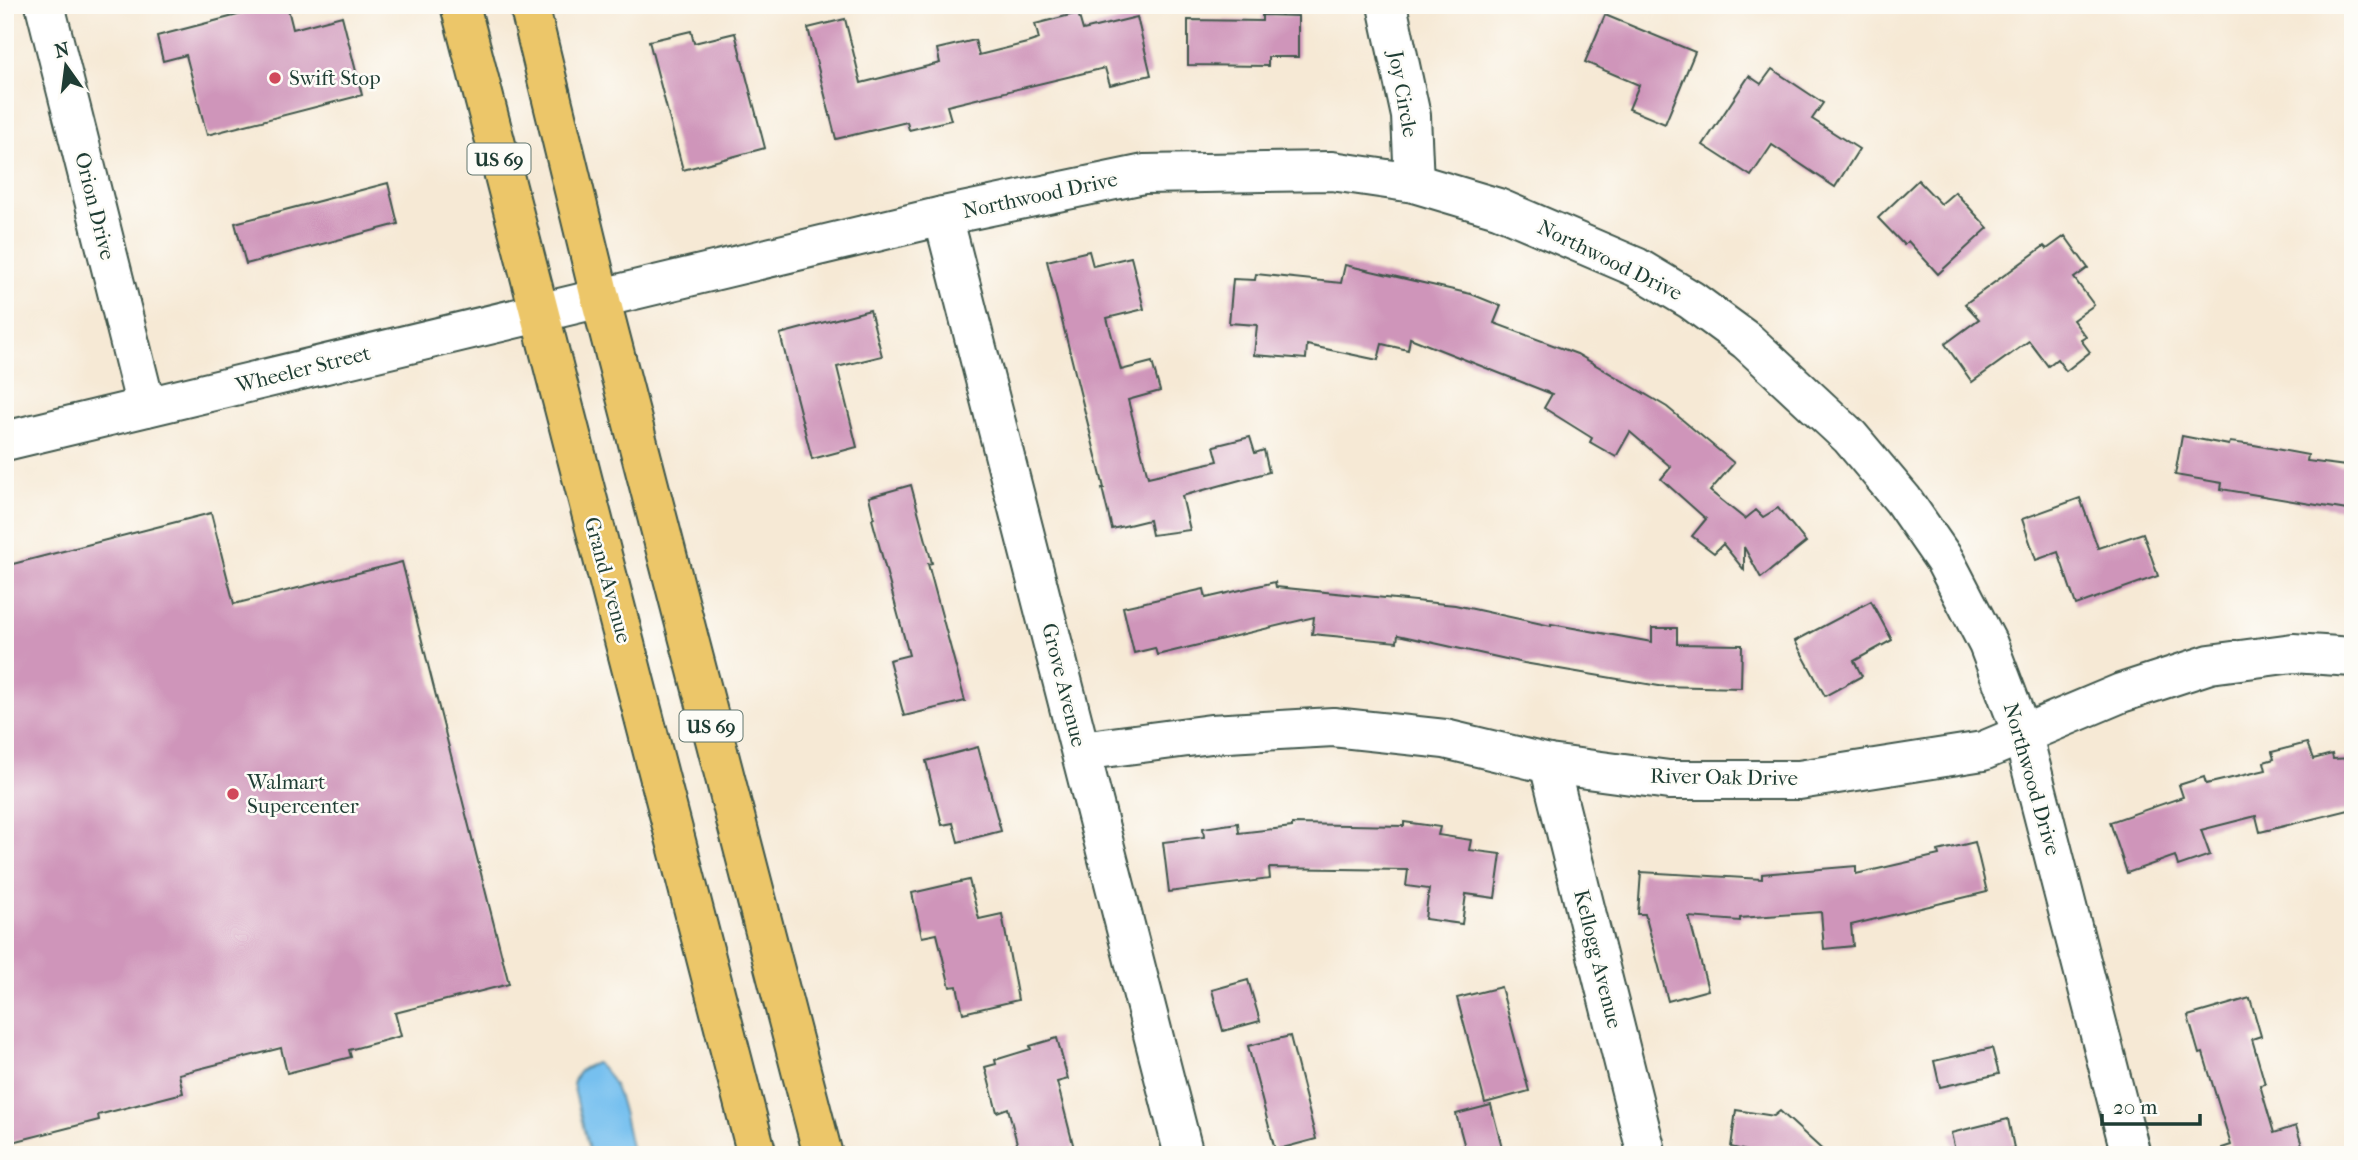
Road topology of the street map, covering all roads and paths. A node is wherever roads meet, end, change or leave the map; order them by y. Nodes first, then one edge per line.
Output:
1 (45, 5) edge
2 (460, 5) edge
3 (529, 5) edge
4 (1387, 5) edge
5 (1414, 183) junction
6 (943, 216) junction
7 (600, 297) junction
8 (538, 313) junction
9 (146, 407) junction
10 (5, 441) edge
11 (2353, 657) edge
12 (2023, 736) junction
13 (1081, 751) junction
14 (1549, 764) junction
15 (757, 1155) edge
16 (823, 1155) edge
17 (1184, 1155) edge
18 (1647, 1155) edge
19 (2132, 1155) edge

1 - 9 street, Orion Drive
2 - 8 main road, Grand Avenue / US 69
3 - 7 main road, US 69
4 - 5 street, Joy Circle
5 - 6 street, Northwood Drive
5 - 12 street, Northwood Drive
6 - 7 street, Northwood Drive
6 - 13 street, Grove Avenue
7 - 8 street, Wheeler Street
7 - 16 main road, US 69
8 - 9 street, Wheeler Street
8 - 15 main road, Grand Avenue / US 69
9 - 10 street, Wheeler Street
11 - 12 street, River Oak Drive
12 - 14 street, River Oak Drive
12 - 19 street, Northwood Drive
13 - 14 street, River Oak Drive
13 - 17 street, Grove Avenue
14 - 18 street, Kellogg Avenue

